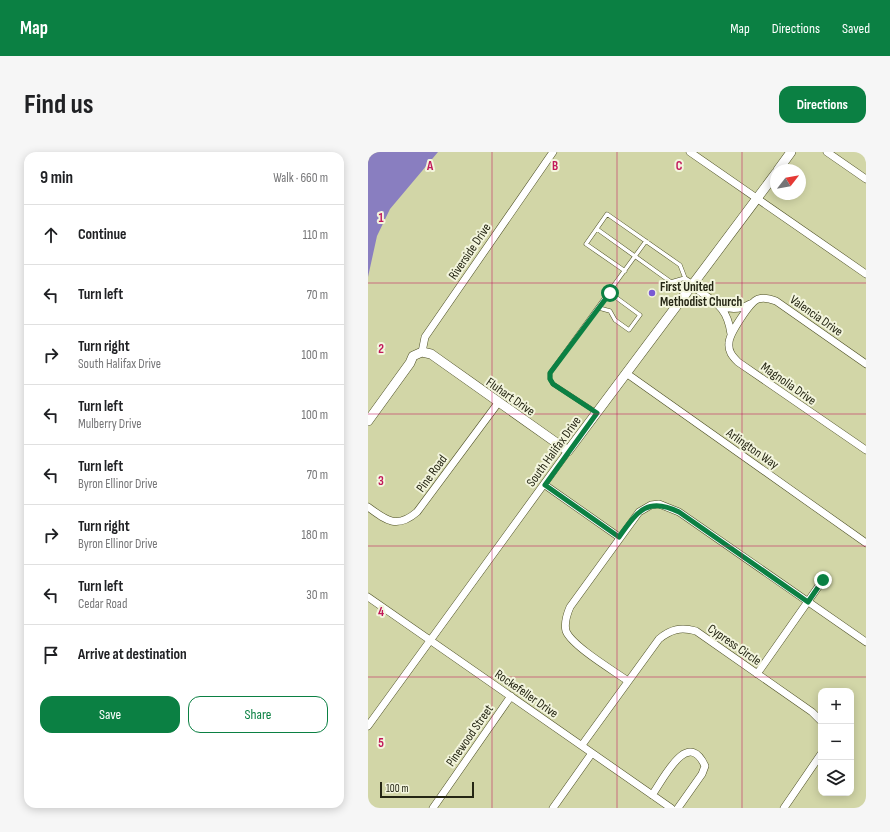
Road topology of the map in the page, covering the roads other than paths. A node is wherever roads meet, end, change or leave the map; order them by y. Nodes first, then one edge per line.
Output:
1 (552, 152) edge
2 (690, 152) edge
3 (791, 152) edge
4 (827, 152) edge
5 (782, 164) edge
6 (866, 179) edge
7 (770, 181) edge
8 (757, 198) junction
9 (597, 230) junction
10 (646, 241) junction
11 (635, 257) junction
12 (624, 271) junction
13 (866, 274) edge
14 (685, 278) junction
15 (693, 285) junction
16 (610, 293) junction
17 (751, 304) junction
18 (720, 306) junction
19 (599, 308) junction
20 (731, 334) junction
21 (421, 356) junction
22 (866, 364) edge
23 (626, 374) junction
24 (498, 403) junction
25 (597, 413) junction
26 (368, 421) edge
27 (866, 450) edge
28 (568, 451) junction
29 (545, 485) junction
30 (368, 507) edge
31 (619, 537) junction
32 (866, 543) edge
33 (823, 580) dead end
34 (368, 598) edge
35 (808, 602) junction
36 (431, 640) junction
37 (866, 642) edge
38 (757, 674) junction
39 (628, 681) junction
40 (510, 696) junction
41 (818, 718) edge
42 (368, 726) edge
43 (582, 745) junction
44 (592, 753) junction
45 (818, 758) edge
46 (652, 795) junction
47 (661, 805) edge
48 (433, 808) edge
49 (553, 808) edge
50 (671, 808) edge
51 (678, 808) edge
52 (784, 808) edge

1 - 21 street, Riverside Drive
2 - 8 street
3 - 5 street
4 - 6 street
7 - 8 street, South Halifax Drive
8 - 13 street
8 - 15 street, South Halifax Drive
9 - 10 lane
9 - 11 lane
9 - 12 lane
10 - 11 lane
10 - 14 lane
11 - 12 lane
11 - 14 lane
12 - 16 lane
14 - 15 lane
15 - 18 street, Valencia Drive
15 - 23 street, South Halifax Drive
16 - 19 lane
16 - 19 lane
17 - 18 street, Valencia Drive
17 - 20 street
17 - 22 street, Valencia Drive
18 - 20 street, Valencia Drive
19 - 25 lane
20 - 27 street, Magnolia Drive
21 - 24 street, Fluhart Drive
21 - 26 street
23 - 25 street, South Halifax Drive
23 - 32 street, Arlington Way
24 - 28 street, Fluhart Drive
24 - 30 street, Pine Road
25 - 28 street, South Halifax Drive
28 - 29 street, South Halifax Drive
29 - 31 street
29 - 36 street, South Halifax Drive
31 - 35 street
31 - 39 street
33 - 35 street
34 - 36 street, Rockefeller Drive
35 - 37 street
35 - 38 street
36 - 40 street, Rockefeller Drive
36 - 42 street, South Halifax Drive
38 - 39 street, Cypress Circle
38 - 41 street, Cypress Circle
39 - 43 street, Cypress Circle
40 - 43 street, Rockefeller Drive
40 - 48 street, Pinewood Street
43 - 44 street, Rockefeller Drive
44 - 46 street, Rockefeller Drive
44 - 49 street
45 - 52 street
46 - 47 street, Rockefeller Drive
46 - 51 street
47 - 50 street, Rockefeller Drive

